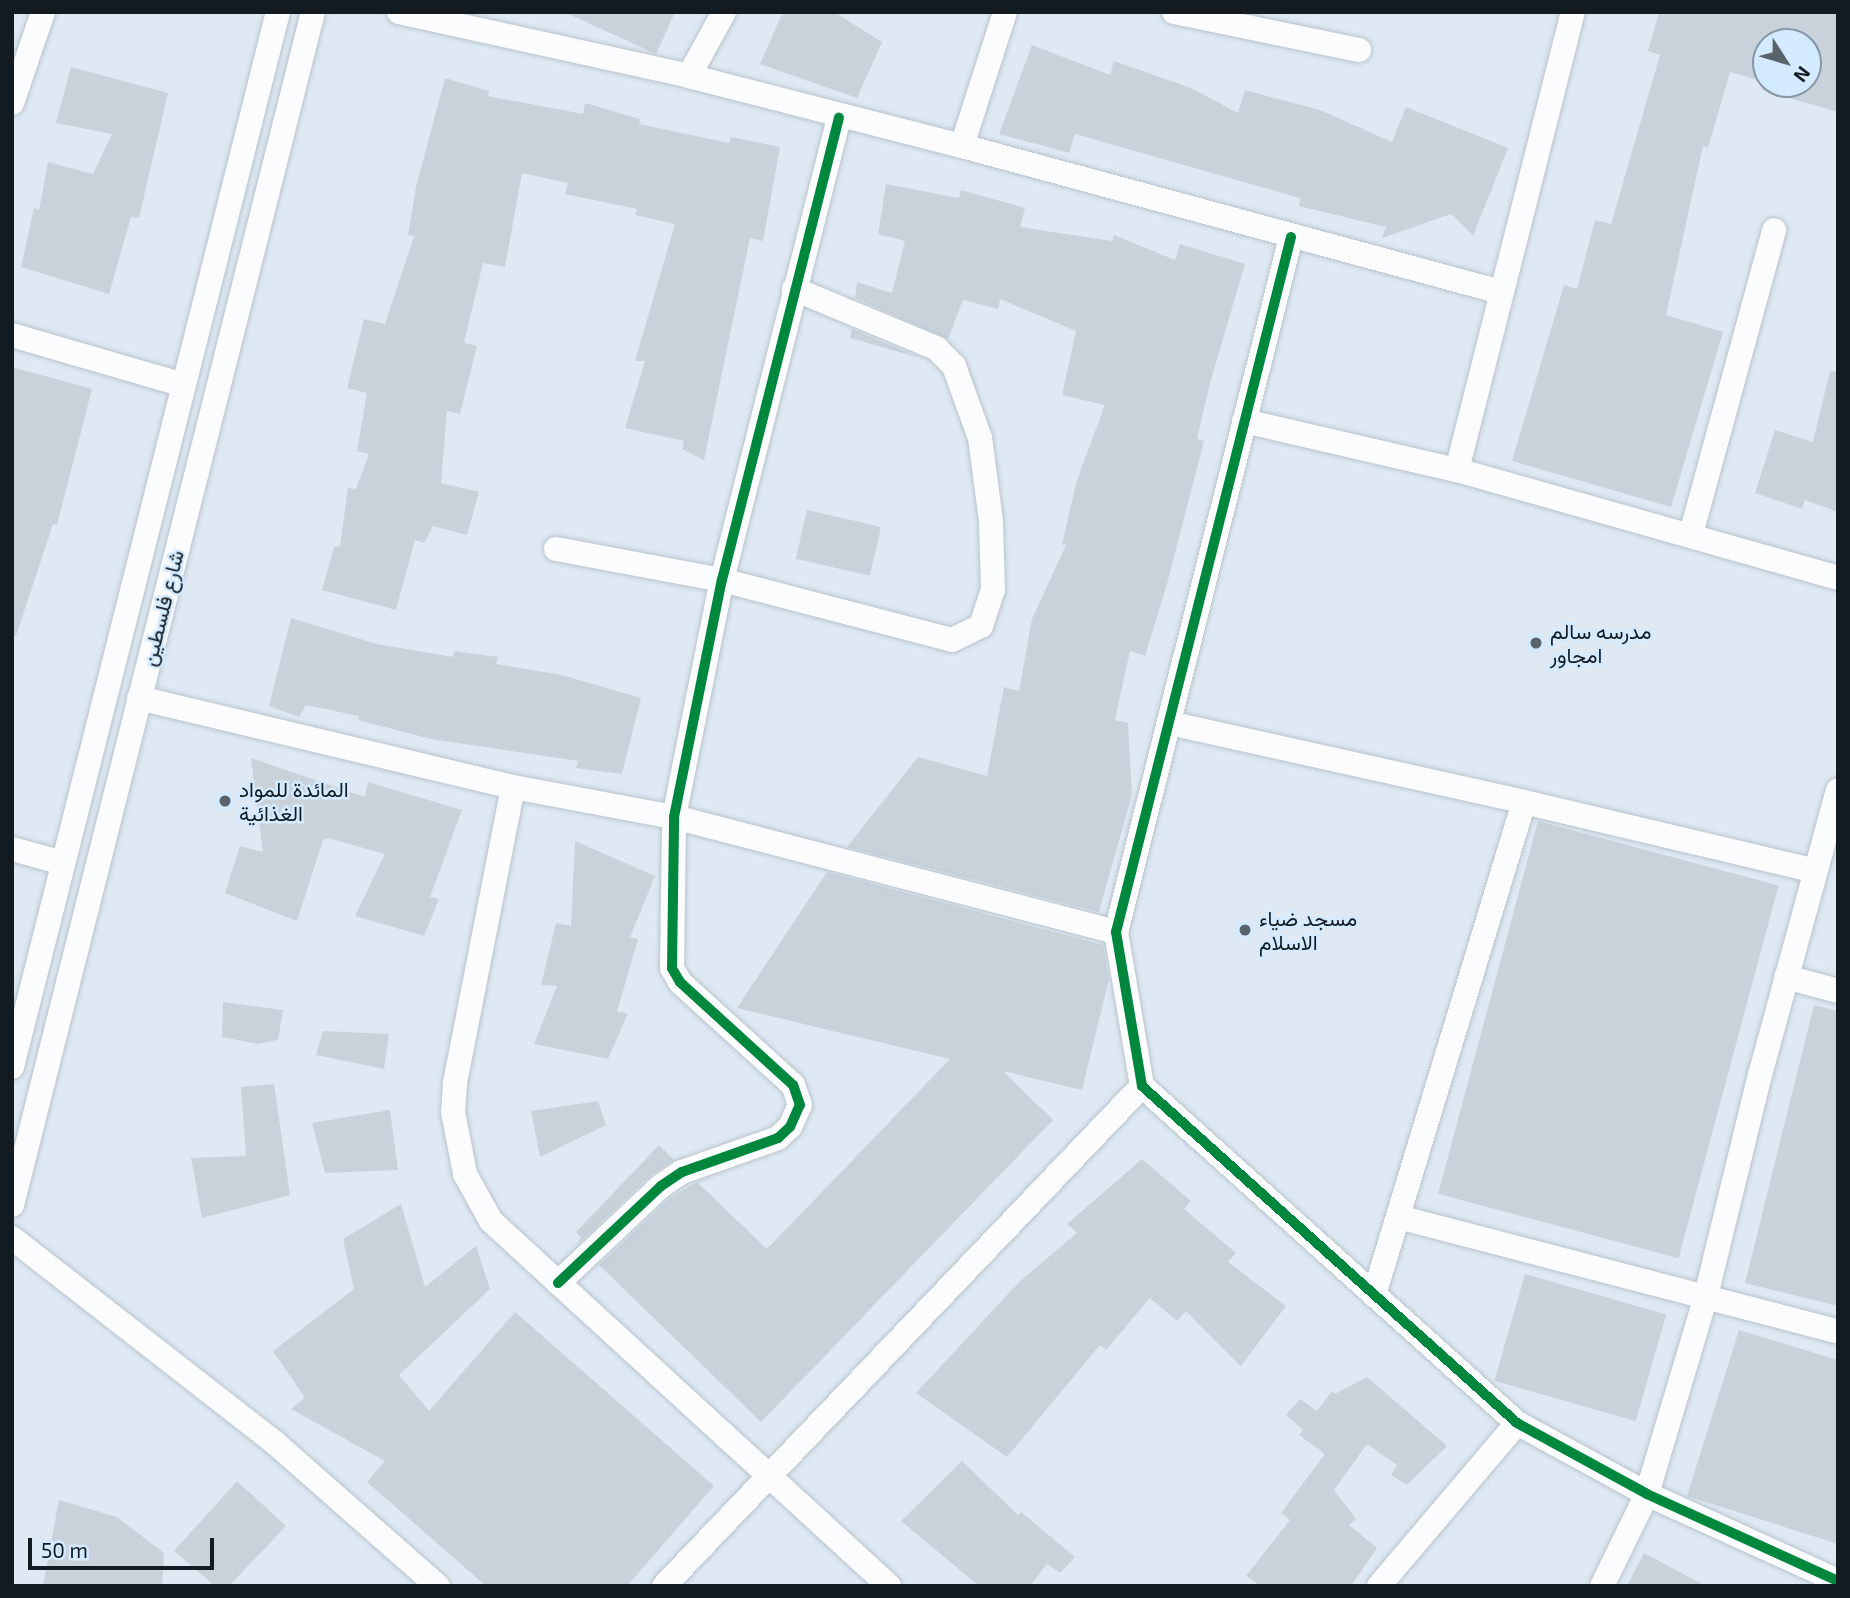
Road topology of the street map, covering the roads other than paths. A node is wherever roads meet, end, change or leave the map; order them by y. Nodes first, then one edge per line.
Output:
1 (43, 12) edge
2 (278, 12) edge
3 (313, 12) edge
4 (399, 12) edge
5 (724, 12) edge
6 (1005, 12) edge
7 (1174, 12) edge
8 (1573, 12) edge
9 (1359, 50) dead end
10 (689, 76) junction
11 (12, 103) edge
12 (839, 118) junction
13 (962, 146) junction
14 (1774, 230) dead end
15 (1291, 237) junction
16 (794, 289) junction
17 (1501, 292) junction
18 (12, 335) edge
19 (181, 384) junction
20 (1244, 421) junction
21 (1457, 470) junction
22 (1691, 534) junction
23 (556, 548) dead end
24 (1838, 578) edge
25 (722, 580) junction
26 (139, 698) junction
27 (1169, 723) junction
28 (513, 787) junction
29 (1838, 790) edge
30 (1524, 802) junction
31 (674, 817) junction
32 (12, 849) edge
33 (60, 862) junction
34 (1815, 872) junction
35 (1116, 932) junction
36 (1786, 977) junction
37 (30, 991) junction
38 (1838, 991) edge
39 (62, 999) junction
40 (12, 1067) edge
41 (1142, 1086) junction
42 (12, 1205) edge
43 (1398, 1217) junction
44 (12, 1238) edge
45 (558, 1283) junction
46 (1374, 1295) junction
47 (1705, 1300) junction
48 (1838, 1332) edge
49 (1517, 1423) junction
50 (766, 1477) junction
51 (1647, 1494) junction
52 (1838, 1581) edge
53 (438, 1586) edge
54 (664, 1586) edge
55 (889, 1586) edge
56 (1379, 1586) edge
57 (1602, 1586) edge

1 - 11 street
2 - 19 street, شارع فلسطين
3 - 26 street, شارع فلسطين
4 - 10 street
5 - 10 street
6 - 13 street
7 - 9 street
8 - 17 street
10 - 12 street
12 - 13 street
12 - 16 street
13 - 15 street
14 - 22 street
15 - 17 street
15 - 20 street
16 - 25 street
16 - 25 street
17 - 21 street
18 - 19 street
19 - 33 street, شارع فلسطين
20 - 21 street
20 - 27 street
21 - 22 street
22 - 24 street
23 - 25 street
25 - 31 street
26 - 28 street
26 - 39 street, شارع فلسطين
27 - 30 street
27 - 35 street
28 - 31 street
28 - 45 street
29 - 34 street
30 - 34 street
30 - 43 street
31 - 35 street
31 - 45 street
32 - 33 street
33 - 37 street, شارع فلسطين
34 - 36 street
35 - 41 street
36 - 38 street
36 - 47 street
37 - 39 street
37 - 40 street, شارع فلسطين
39 - 42 street, شارع فلسطين
41 - 46 street
41 - 50 street
43 - 46 street
43 - 47 street
44 - 53 street
45 - 50 street
46 - 49 street
47 - 48 street
47 - 51 street
49 - 51 street
49 - 56 street
50 - 54 street
50 - 55 street
51 - 52 street
51 - 57 street

